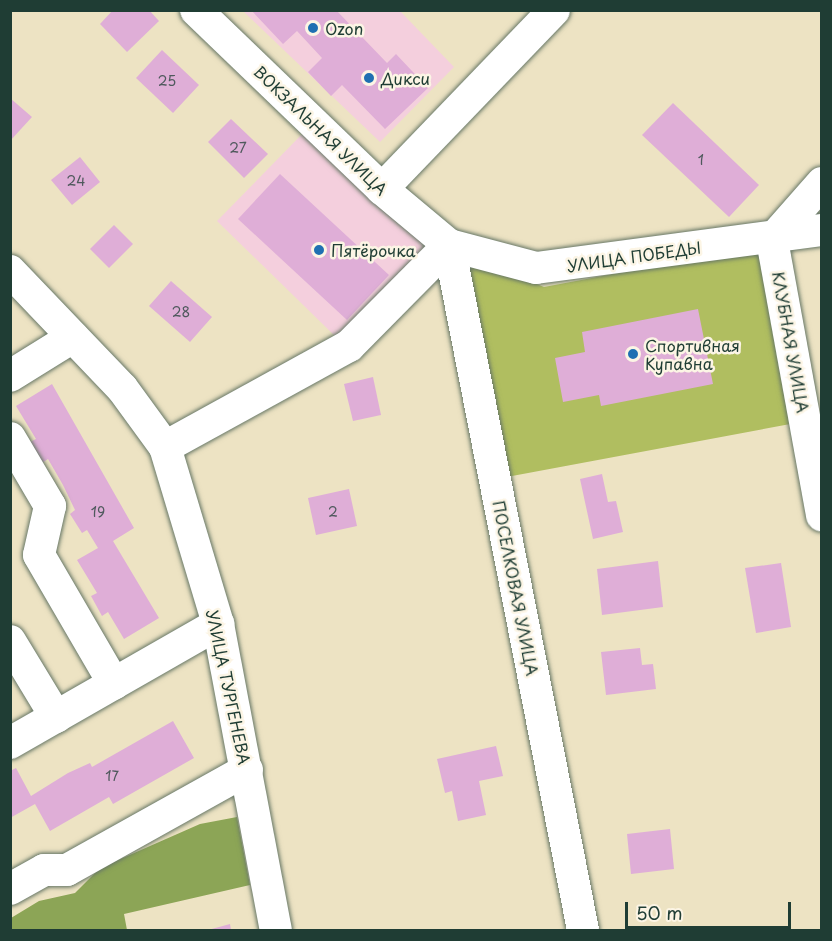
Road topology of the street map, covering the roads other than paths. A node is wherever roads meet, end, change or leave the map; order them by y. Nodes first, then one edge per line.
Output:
1 (196, 10) edge
2 (554, 10) edge
3 (822, 183) edge
4 (382, 189) junction
5 (822, 230) edge
6 (772, 240) junction
7 (449, 245) junction
8 (10, 271) edge
9 (73, 337) junction
10 (10, 376) edge
11 (10, 438) edge
12 (165, 447) junction
13 (822, 515) edge
14 (218, 624) junction
15 (10, 641) edge
16 (114, 684) junction
17 (56, 717) junction
18 (10, 743) edge
19 (247, 770) junction
20 (10, 889) edge
21 (276, 930) edge
22 (583, 930) edge

1 - 4 street, ВОКЗАЛЬНАЯ УЛИЦА
2 - 4 street
3 - 6 street
4 - 7 street, ВОКЗАЛЬНАЯ УЛИЦА
5 - 6 street, УЛИЦА ПОБЕДЫ
6 - 7 street, УЛИЦА ПОБЕДЫ
6 - 13 street, КЛУБНАЯ УЛИЦА
7 - 12 street
7 - 22 street, ПОСЕЛКОВАЯ УЛИЦА
8 - 9 street, УЛИЦА ТУРГЕНЕВА
9 - 10 street
9 - 12 street, УЛИЦА ТУРГЕНЕВА
11 - 16 street
12 - 14 street, УЛИЦА ТУРГЕНЕВА
14 - 16 street
14 - 19 street, УЛИЦА ТУРГЕНЕВА
15 - 17 street
16 - 17 street
17 - 18 street
19 - 20 street
19 - 21 street, УЛИЦА ТУРГЕНЕВА

